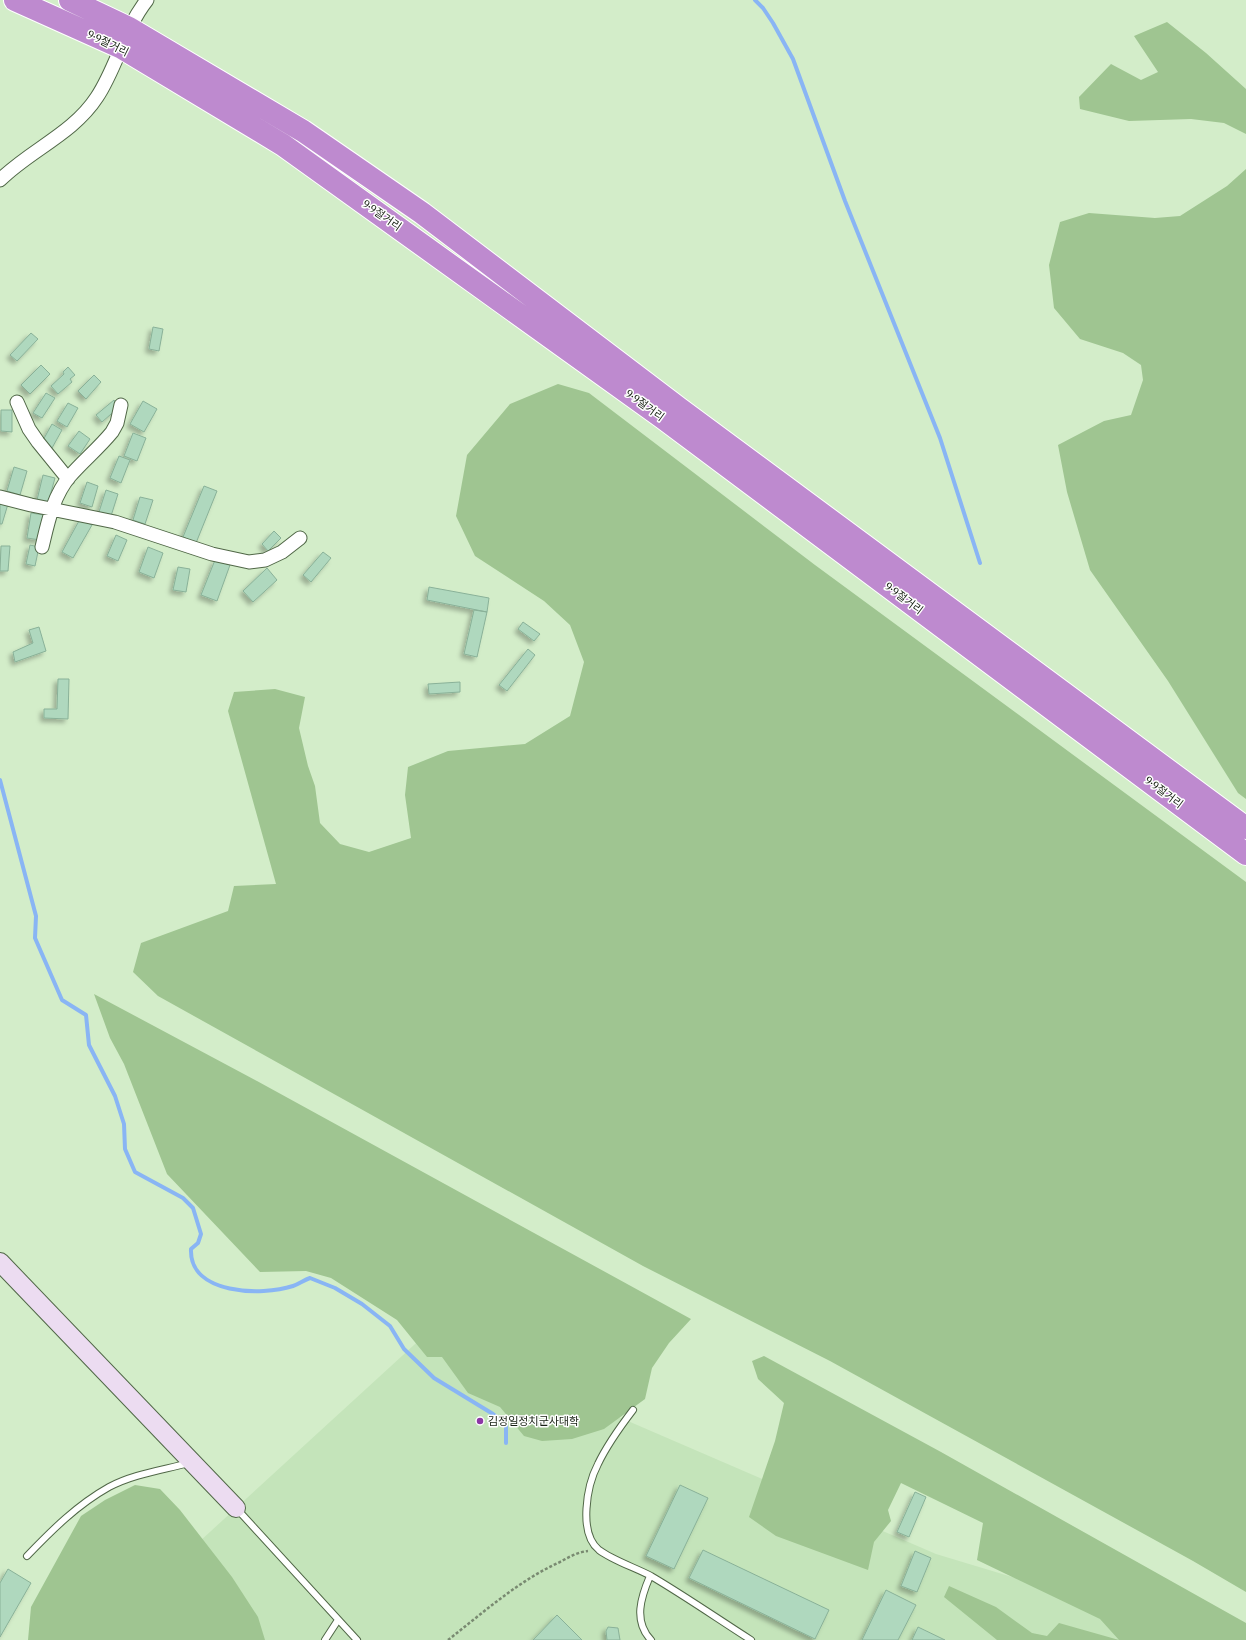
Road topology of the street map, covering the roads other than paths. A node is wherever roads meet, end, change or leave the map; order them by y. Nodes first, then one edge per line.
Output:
1 (15, 0) edge
2 (70, 0) edge
3 (147, 0) edge
4 (129, 28) junction
5 (122, 48) junction
6 (0, 180) edge
7 (17, 402) dead end
8 (121, 405) dead end
9 (68, 479) junction
10 (0, 497) edge
11 (52, 510) junction
12 (300, 538) dead end
13 (42, 547) dead end
14 (1246, 828) edge
15 (1246, 854) edge
16 (0, 1262) edge
17 (633, 1410) dead end
18 (192, 1462) junction
19 (236, 1508) joint
20 (27, 1556) dead end
21 (650, 1576) junction
22 (338, 1620) junction
23 (746, 1639) edge
24 (325, 1640) edge
25 (357, 1640) edge
26 (651, 1640) edge

1 - 5 highway, 9·9절거리
2 - 4 highway, 9·9절거리
3 - 4 street
4 - 5 street
4 - 14 highway, 9·9절거리
5 - 6 street
5 - 15 highway, 9·9절거리
7 - 9 street
8 - 9 street
9 - 11 street
10 - 11 street
11 - 12 street
11 - 13 street
16 - 18 street
17 - 21 lane
18 - 19 street
18 - 20 lane
19 - 22 lane
21 - 23 lane
21 - 26 lane
22 - 24 lane
22 - 25 lane

